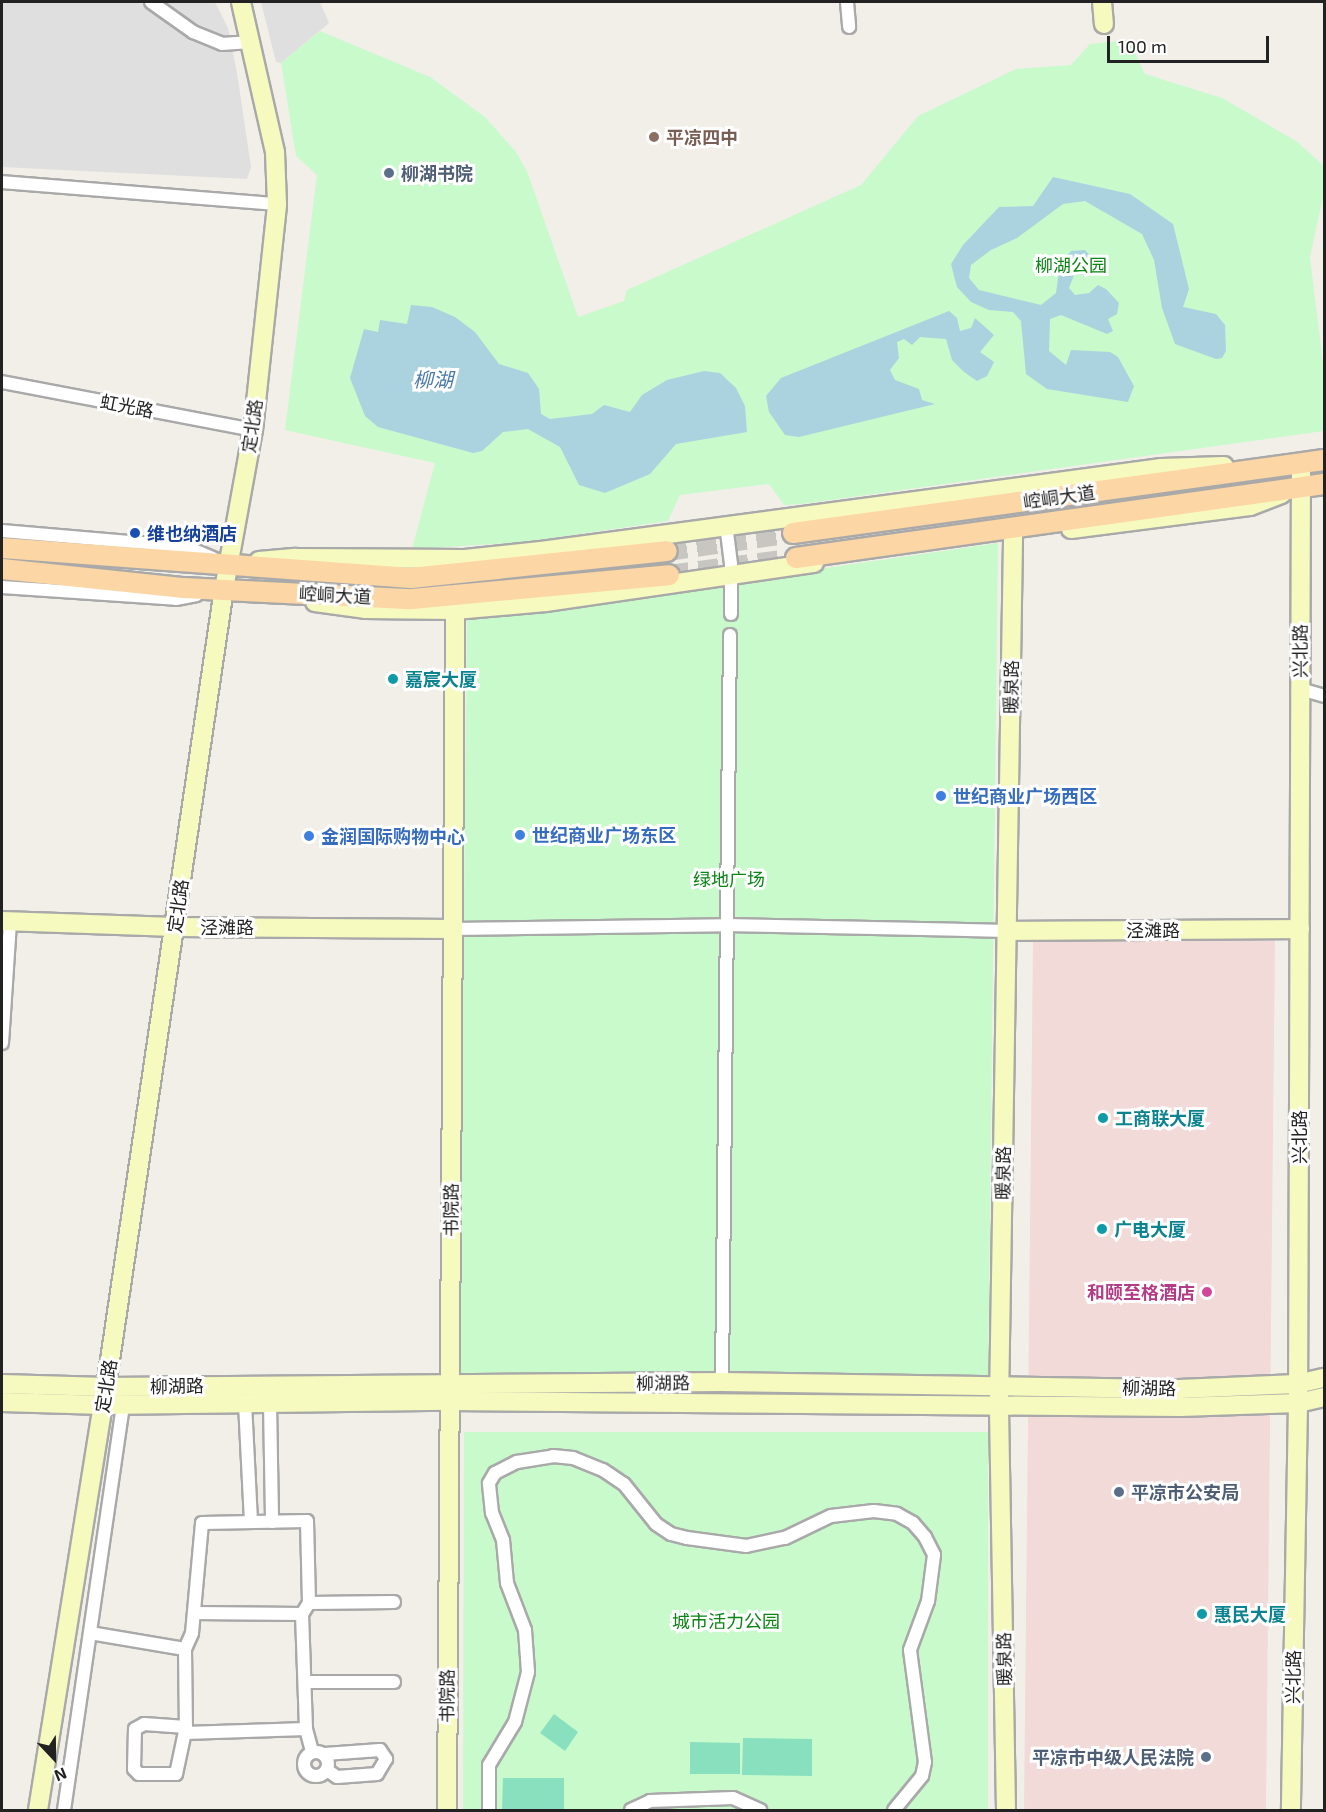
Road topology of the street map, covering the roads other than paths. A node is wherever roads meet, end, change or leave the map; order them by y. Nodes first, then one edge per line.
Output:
1 (151, 2) edge
2 (241, 2) edge
3 (847, 2) edge
4 (1102, 2) edge
5 (1104, 24) dead end
6 (849, 27) dead end
7 (250, 42) junction
8 (2, 182) edge
9 (277, 204) junction
10 (2, 382) edge
11 (253, 430) junction
12 (1324, 460) edge
13 (1301, 464) junction
14 (1324, 484) edge
15 (1301, 487) junction
16 (726, 524) junction
17 (2, 531) edge
18 (793, 533) tunnel mouth
19 (1013, 536) junction
20 (2, 548) edge
21 (667, 551) tunnel mouth
22 (796, 558) tunnel mouth
23 (228, 565) junction
24 (2, 569) edge
25 (731, 574) junction
26 (669, 575) tunnel mouth
27 (2, 587) edge
28 (224, 589) junction
29 (455, 610) junction
30 (730, 614) dead end
31 (730, 635) dead end
32 (1300, 689) junction
33 (1324, 696) edge
34 (6, 921) edge
35 (726, 925) junction
36 (175, 927) junction
37 (453, 928) junction
38 (1300, 929) junction
39 (1007, 931) junction
40 (2, 1043) edge
41 (1324, 1378) edge
42 (722, 1382) junction
43 (2, 1384) edge
44 (1297, 1384) junction
45 (106, 1387) junction
46 (449, 1391) junction
47 (999, 1394) junction
48 (1324, 1397) edge
49 (2, 1402) edge
50 (245, 1403) junction
51 (270, 1403) junction
52 (1298, 1403) junction
53 (103, 1405) junction
54 (123, 1405) junction
55 (252, 1522) junction
56 (272, 1522) junction
57 (393, 1602) dead end
58 (305, 1609) junction
59 (194, 1613) junction
60 (90, 1633) junction
61 (185, 1649) junction
62 (305, 1682) junction
63 (394, 1682) dead end
64 (306, 1729) junction
65 (186, 1730) junction
66 (318, 1753) junction
67 (327, 1770) junction
68 (38, 1810) edge
69 (64, 1810) edge
70 (447, 1810) edge
71 (489, 1810) edge
72 (631, 1810) edge
73 (760, 1810) edge
74 (894, 1810) edge
75 (1006, 1810) edge
76 (1291, 1810) edge

1 - 7 street
2 - 7 street, 定北路
3 - 6 street
4 - 5 street
7 - 9 street, 定北路
8 - 9 street
9 - 11 street, 定北路
10 - 11 street, 虹光路
11 - 23 street, 定北路
12 - 13 main road, 崆峒大道
13 - 15 street, 兴北路
13 - 16 street
13 - 18 main road, 崆峒大道
14 - 15 main road, 崆峒大道
15 - 19 street
15 - 22 main road, 崆峒大道
15 - 32 street, 兴北路
16 - 23 street
16 - 25 street
17 - 23 street
19 - 25 street
19 - 39 street, 暖泉路
20 - 23 main road, 崆峒大道
21 - 23 main road, 崆峒大道
23 - 28 street, 定北路
24 - 28 main road, 崆峒大道
25 - 29 street
25 - 30 street
26 - 28 main road, 崆峒大道
27 - 28 street
28 - 29 street
28 - 36 street, 定北路
29 - 37 street, 书院路
31 - 35 street
32 - 33 street
32 - 38 street, 兴北路
34 - 36 street, 泾滩路
34 - 40 street
35 - 37 street
35 - 39 street
35 - 42 street
36 - 37 street, 泾滩路
36 - 45 street, 定北路
37 - 46 street, 书院路
38 - 39 street, 泾滩路
38 - 44 street, 兴北路
39 - 47 street, 暖泉路
41 - 44 street, 柳湖路
42 - 46 street, 柳湖路
42 - 47 street, 柳湖路
43 - 45 street, 柳湖路
44 - 47 street, 柳湖路
44 - 52 street, 兴北路
45 - 46 street, 柳湖路
45 - 53 street, 定北路
46 - 47 street, 柳湖路
46 - 51 street, 柳湖路
46 - 70 street, 书院路
47 - 52 street, 柳湖路
47 - 75 street, 暖泉路
48 - 52 street, 柳湖路
49 - 53 street, 柳湖路
50 - 51 street, 柳湖路
50 - 54 street, 柳湖路
50 - 55 street
51 - 56 street
52 - 76 street, 兴北路
53 - 54 street, 柳湖路
53 - 68 street, 定北路
54 - 60 street
55 - 56 street
55 - 59 street
56 - 58 street
57 - 58 street
58 - 59 street
58 - 62 street
59 - 61 street
60 - 61 street
60 - 69 street
61 - 65 street
62 - 63 street
62 - 64 street
64 - 65 street
64 - 66 street
65 - 65 street
66 - 67 street
66 - 67 street
66 - 67 street
71 - 74 street
72 - 73 street

